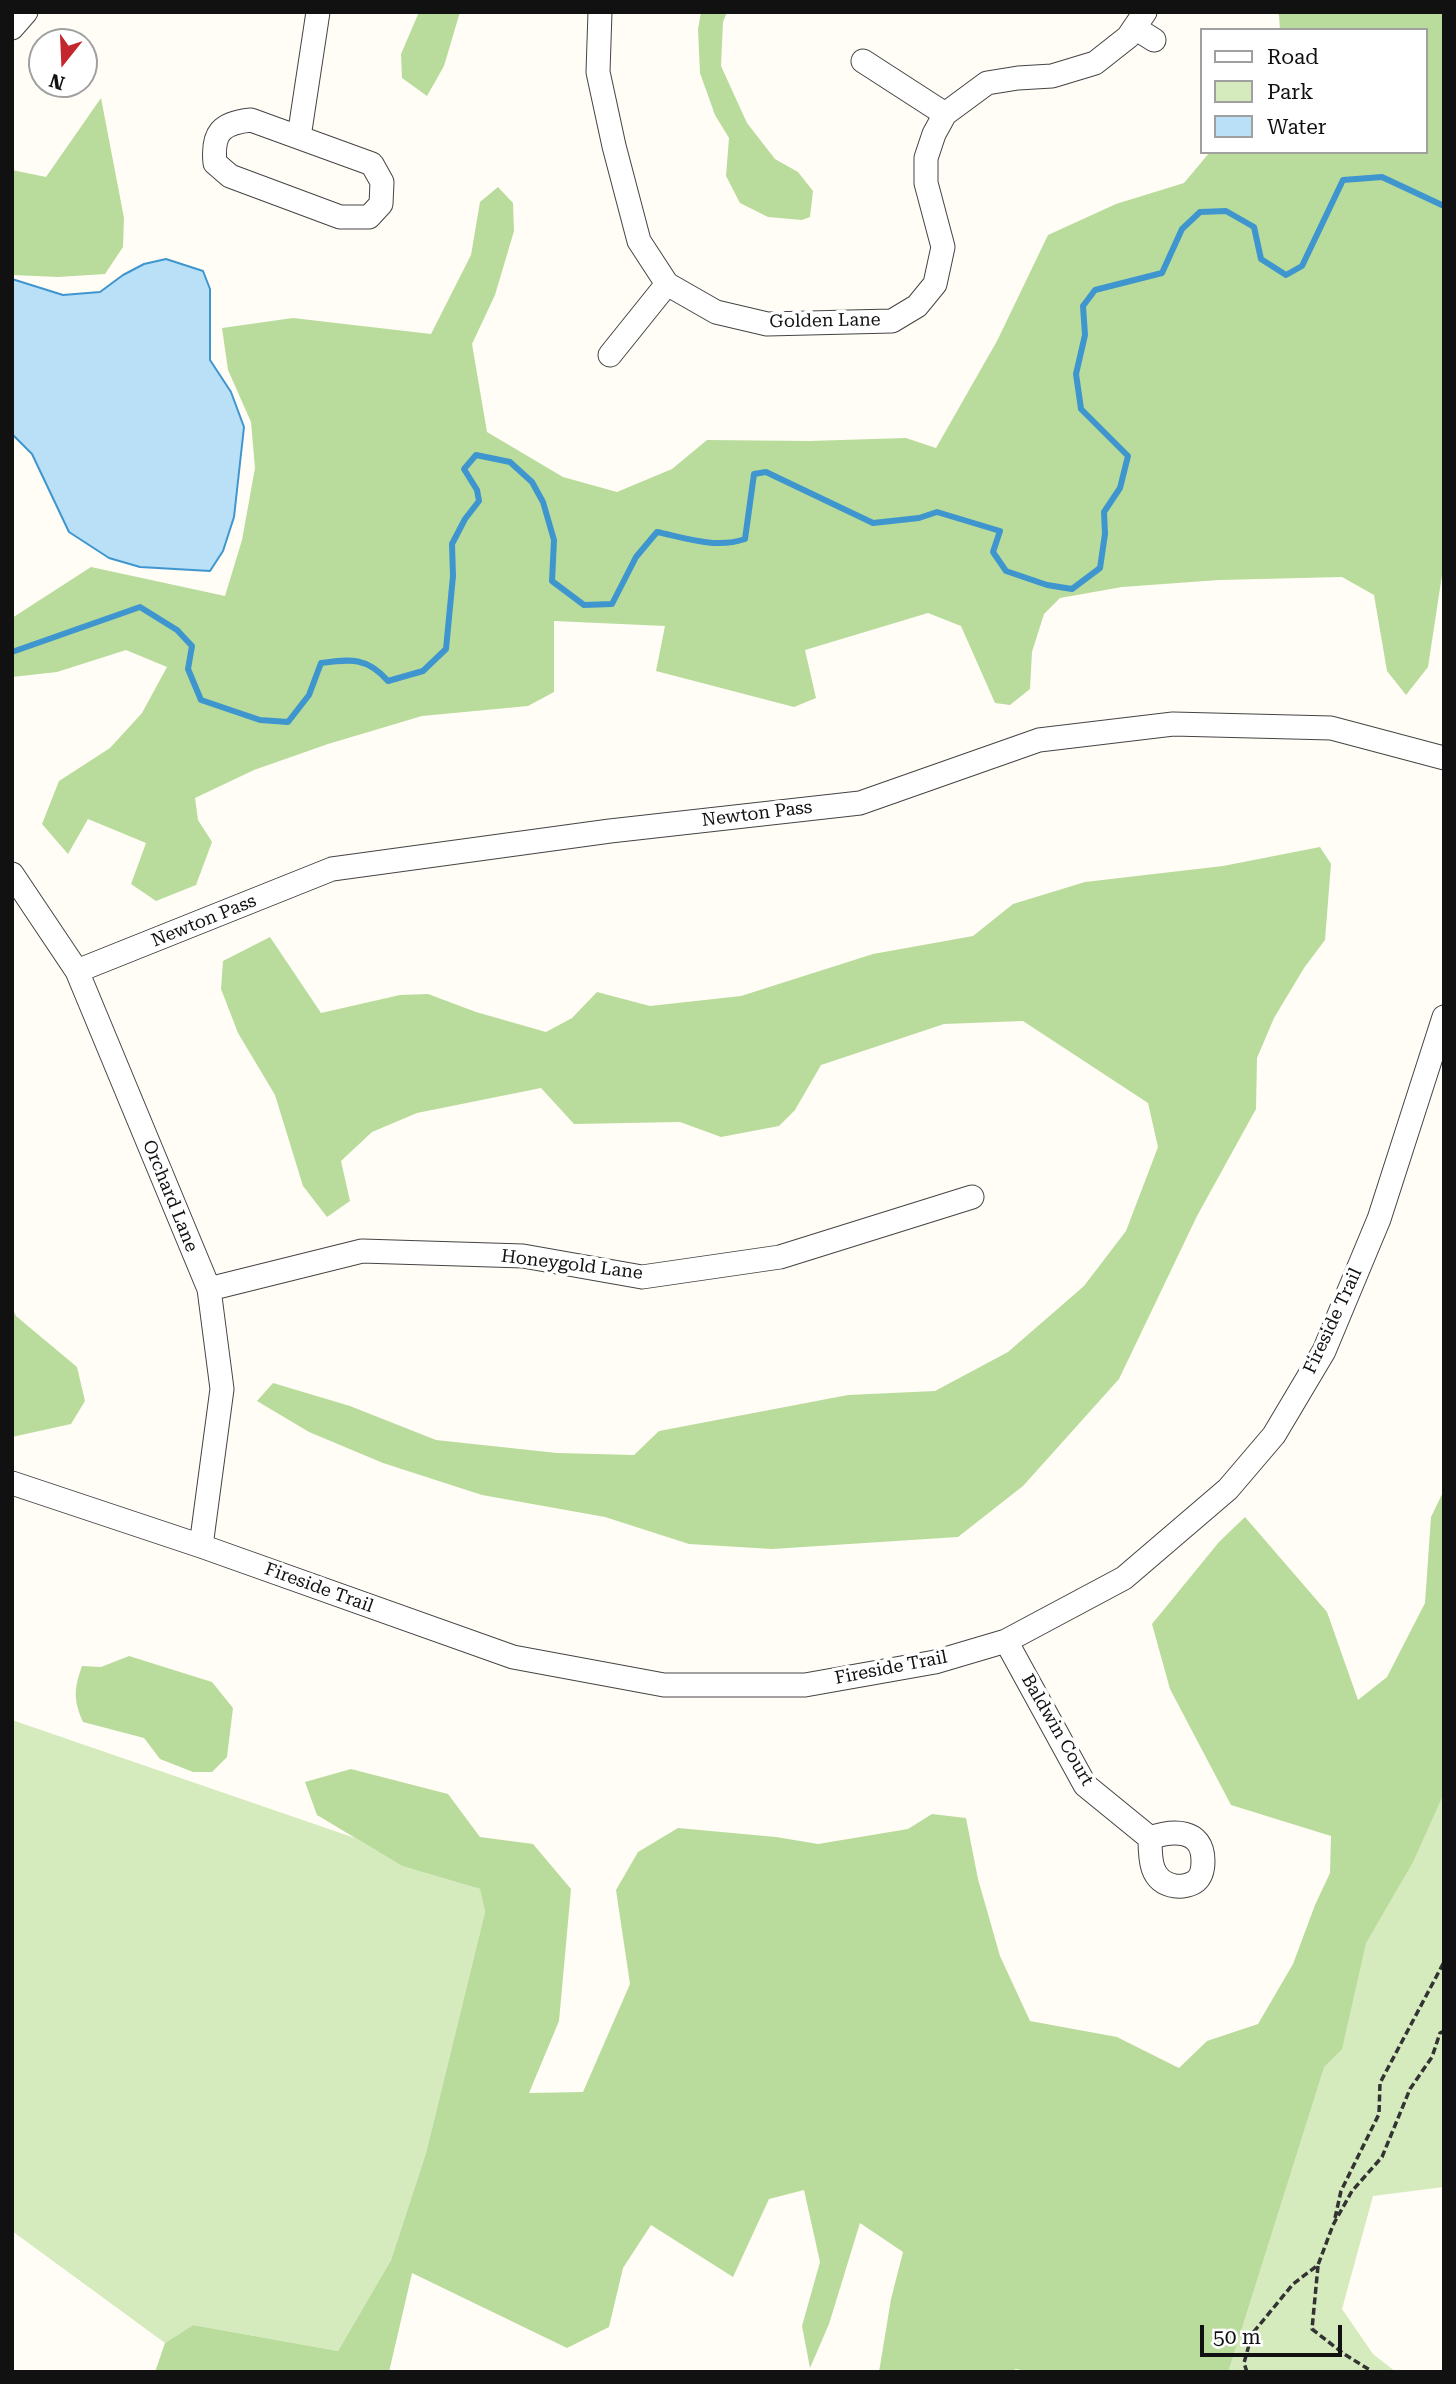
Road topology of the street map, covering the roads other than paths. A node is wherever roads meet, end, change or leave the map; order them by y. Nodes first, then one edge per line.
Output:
1 (26, 12) edge
2 (318, 12) edge
3 (600, 12) edge
4 (1144, 27) edge
5 (12, 28) edge
6 (863, 61) dead end
7 (945, 114) junction
8 (299, 137) junction
9 (667, 284) junction
10 (610, 355) dead end
11 (1444, 758) edge
12 (12, 874) edge
13 (77, 971) junction
14 (1444, 1017) edge
15 (972, 1197) dead end
16 (209, 1289) junction
17 (12, 1483) edge
18 (201, 1546) junction
19 (1006, 1641) junction
20 (1150, 1838) dead end

1 - 5 street
2 - 8 street
3 - 9 street, Golden Lane
4 - 7 street, Golden Lane
6 - 7 street
7 - 9 street, Golden Lane
8 - 8 street
9 - 10 street
11 - 13 street, Newton Pass
12 - 13 street, Orchard Lane
13 - 16 street, Orchard Lane
14 - 19 street, Fireside Trail
15 - 16 street, Honeygold Lane
16 - 18 street, Orchard Lane
17 - 18 street, Fireside Trail
18 - 19 street, Fireside Trail
19 - 20 street, Baldwin Court

